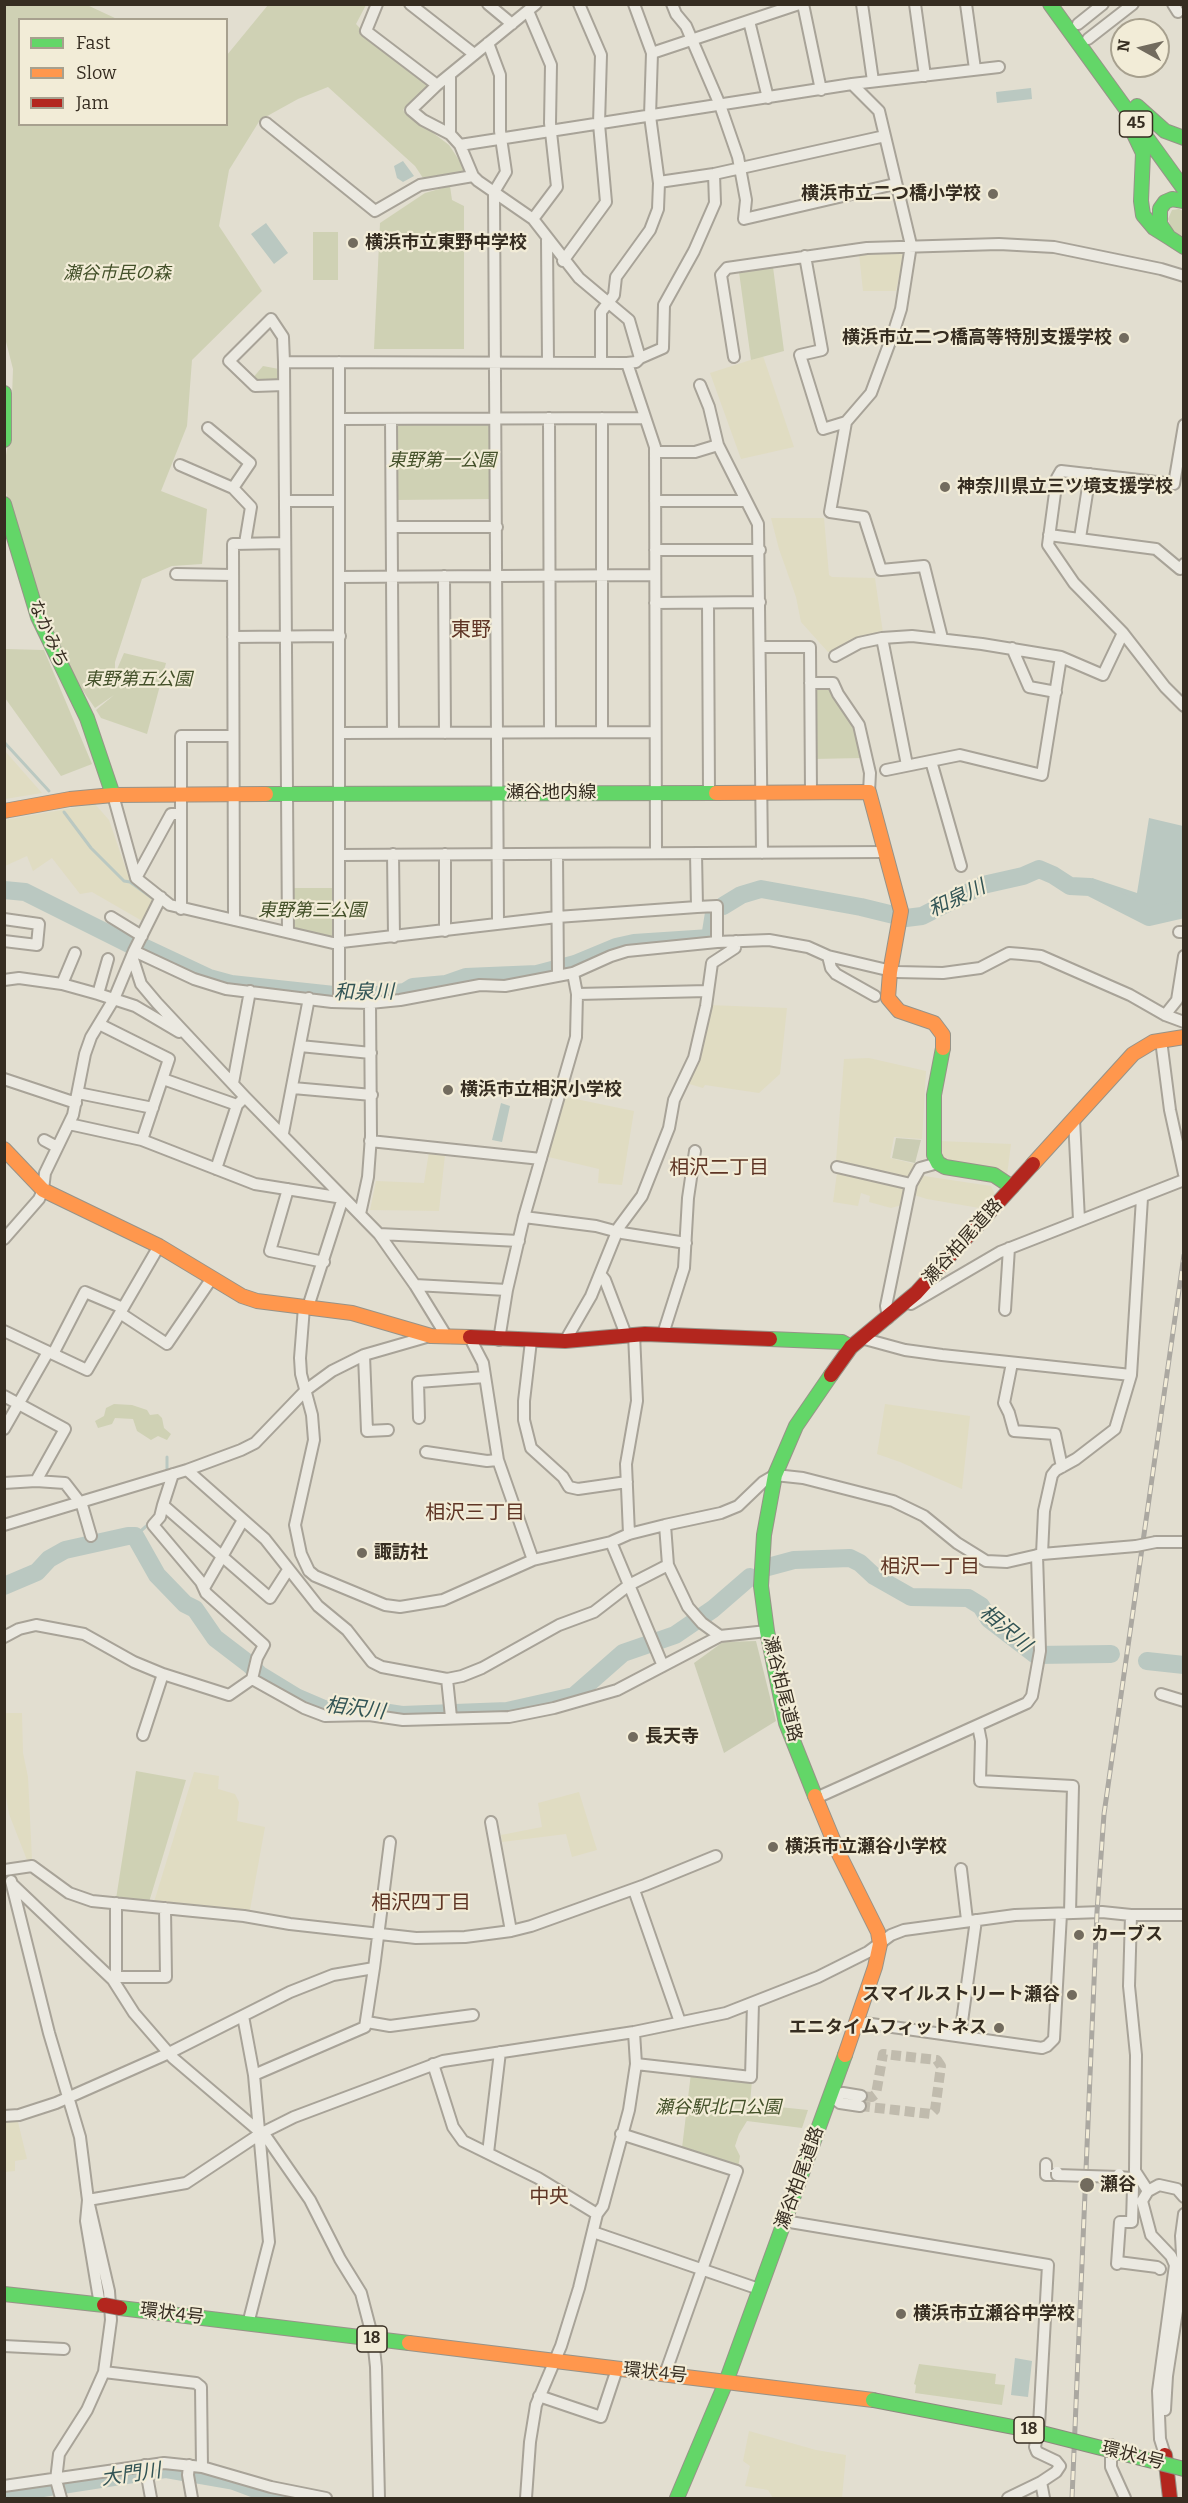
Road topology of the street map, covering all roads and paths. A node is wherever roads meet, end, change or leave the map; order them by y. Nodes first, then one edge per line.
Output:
1 (377, 4) edge
2 (410, 4) edge
3 (488, 4) edge
4 (579, 4) edge
5 (634, 4) edge
6 (672, 4) edge
7 (801, 4) edge
8 (862, 4) edge
9 (915, 4) edge
10 (966, 4) edge
11 (1050, 4) edge
12 (1064, 4) edge
13 (1103, 4) edge
14 (1133, 4) edge
15 (532, 8) edge
16 (749, 21) junction
17 (512, 24) junction
18 (1078, 24) junction
19 (1088, 39) junction
20 (692, 40) junction
21 (488, 43) junction
22 (652, 53) junction
23 (474, 54) junction
24 (1089, 58) junction
25 (999, 67) dead end
26 (975, 69) junction
27 (450, 75) junction
28 (925, 76) junction
29 (873, 81) junction
30 (852, 84) junction
31 (437, 86) junction
32 (821, 90) junction
33 (768, 98) junction
34 (720, 105) junction
35 (1137, 106) junction
36 (650, 116) junction
37 (266, 123) dead end
38 (599, 124) junction
39 (1184, 125) edge
40 (551, 131) junction
41 (1168, 133) junction
42 (450, 135) junction
43 (885, 136) junction
44 (1184, 138) edge
45 (501, 139) junction
46 (460, 145) junction
47 (740, 168) junction
48 (1184, 169) edge
49 (714, 174) junction
50 (473, 176) junction
51 (659, 182) junction
52 (895, 184) junction
53 (1184, 189) edge
54 (494, 192) junction
55 (1184, 201) edge
56 (534, 219) junction
57 (1170, 238) junction
58 (547, 240) junction
59 (911, 245) junction
60 (1184, 247) edge
61 (805, 256) junction
62 (563, 261) junction
63 (1184, 276) edge
64 (608, 302) junction
65 (734, 357) dead end
66 (640, 358) junction
67 (284, 362) junction
68 (339, 362) junction
69 (496, 363) junction
70 (548, 363) junction
71 (601, 363) junction
72 (627, 363) junction
73 (284, 385) junction
74 (699, 392) dead end
75 (4, 393) edge
76 (497, 418) junction
77 (549, 418) junction
78 (602, 418) junction
79 (644, 418) junction
80 (339, 419) junction
81 (392, 419) junction
82 (846, 422) junction
83 (208, 428) dead end
84 (1183, 431) edge
85 (4, 440) edge
86 (718, 445) junction
87 (655, 452) junction
88 (180, 465) dead end
89 (1090, 474) junction
90 (1179, 485) edge
91 (233, 488) junction
92 (285, 501) junction
93 (339, 501) junction
94 (655, 501) junction
95 (745, 501) junction
96 (4, 504) edge
97 (392, 527) junction
98 (497, 527) junction
99 (1049, 535) junction
100 (1080, 538) junction
101 (245, 543) junction
102 (285, 543) junction
103 (655, 550) junction
104 (760, 550) junction
105 (1184, 564) edge
106 (176, 574) dead end
107 (232, 575) junction
108 (655, 575) junction
109 (339, 576) junction
110 (392, 576) junction
111 (444, 576) junction
112 (497, 576) junction
113 (549, 576) junction
114 (602, 576) junction
115 (760, 602) junction
116 (655, 603) junction
117 (708, 603) junction
118 (1123, 633) junction
119 (286, 636) junction
120 (340, 636) junction
121 (233, 637) junction
122 (882, 638) junction
123 (942, 639) junction
124 (760, 647) junction
125 (1012, 648) junction
126 (835, 656) dead end
127 (1061, 657) junction
128 (810, 683) junction
129 (1056, 692) junction
130 (1184, 706) edge
131 (498, 732) junction
132 (550, 732) junction
133 (602, 732) junction
134 (655, 732) junction
135 (340, 733) junction
136 (393, 733) junction
137 (445, 733) junction
138 (233, 736) junction
139 (931, 761) junction
140 (907, 765) junction
141 (886, 770) dead end
142 (811, 792) junction
143 (869, 792) junction
144 (656, 793) junction
145 (709, 793) junction
146 (761, 793) junction
147 (287, 794) junction
148 (340, 794) junction
149 (498, 794) junction
150 (113, 795) junction
151 (181, 795) junction
152 (234, 795) junction
153 (4, 811) edge
154 (181, 814) junction
155 (884, 852) junction
156 (656, 853) junction
157 (696, 853) junction
158 (762, 853) junction
159 (445, 854) junction
160 (498, 854) junction
161 (557, 854) junction
162 (340, 855) junction
163 (393, 855) junction
164 (961, 866) dead end
165 (136, 878) junction
166 (161, 897) junction
167 (697, 907) junction
168 (181, 909) junction
169 (111, 917) dead end
170 (557, 917) junction
171 (4, 919) edge
172 (234, 921) junction
173 (498, 924) junction
174 (445, 931) junction
175 (288, 932) junction
176 (394, 938) junction
177 (4, 941) edge
178 (736, 941) junction
179 (717, 942) junction
180 (341, 943) junction
181 (136, 947) junction
182 (75, 953) dead end
183 (828, 956) junction
184 (1184, 956) edge
185 (108, 959) dead end
186 (558, 970) junction
187 (890, 972) junction
188 (573, 973) junction
189 (4, 980) edge
190 (62, 984) junction
191 (250, 991) junction
192 (708, 991) junction
193 (98, 994) junction
194 (577, 994) junction
195 (875, 996) dead end
196 (339, 997) junction
197 (309, 998) junction
198 (114, 999) junction
199 (370, 1003) junction
200 (1165, 1015) junction
201 (1184, 1022) edge
202 (99, 1024) junction
203 (1184, 1037) edge
204 (191, 1038) junction
205 (1161, 1040) junction
206 (300, 1046) junction
207 (371, 1053) junction
208 (4, 1079) edge
209 (163, 1079) junction
210 (233, 1083) junction
211 (293, 1088) junction
212 (372, 1095) junction
213 (77, 1098) junction
214 (241, 1101) junction
215 (153, 1108) junction
216 (1074, 1119) junction
217 (69, 1124) junction
218 (283, 1133) junction
219 (44, 1140) dead end
220 (142, 1140) junction
221 (370, 1141) junction
222 (57, 1147) junction
223 (4, 1149) edge
224 (695, 1151) dead end
225 (541, 1159) junction
226 (938, 1163) junction
227 (837, 1167) dead end
228 (216, 1169) junction
229 (1184, 1174) edge
230 (1184, 1180) edge
231 (911, 1184) junction
232 (1012, 1187) junction
233 (288, 1189) junction
234 (44, 1190) junction
235 (343, 1198) junction
236 (1142, 1198) junction
237 (360, 1214) junction
238 (524, 1217) junction
239 (1079, 1220) junction
240 (617, 1232) junction
241 (379, 1234) junction
242 (4, 1239) edge
243 (519, 1241) junction
244 (686, 1243) junction
245 (159, 1246) junction
246 (1009, 1248) junction
247 (324, 1262) junction
248 (600, 1274) junction
249 (212, 1278) junction
250 (415, 1285) junction
251 (507, 1290) junction
252 (306, 1307) junction
253 (121, 1310) junction
254 (1005, 1310) dead end
255 (892, 1315) junction
256 (4, 1331) edge
257 (630, 1334) junction
258 (663, 1334) junction
259 (431, 1336) junction
260 (447, 1337) junction
261 (470, 1338) junction
262 (499, 1340) junction
263 (531, 1341) junction
264 (565, 1341) junction
265 (856, 1342) junction
266 (51, 1353) junction
267 (364, 1355) junction
268 (1012, 1363) junction
269 (1131, 1376) junction
270 (485, 1377) junction
271 (306, 1390) junction
272 (4, 1396) edge
273 (20, 1404) junction
274 (419, 1418) dead end
275 (4, 1429) edge
276 (388, 1430) dead end
277 (426, 1452) dead end
278 (498, 1460) junction
279 (1062, 1467) junction
280 (187, 1470) junction
281 (169, 1475) junction
282 (775, 1475) junction
283 (36, 1481) junction
284 (627, 1482) junction
285 (4, 1483) edge
286 (80, 1500) junction
287 (163, 1505) junction
288 (243, 1520) junction
289 (4, 1525) edge
290 (664, 1525) junction
291 (629, 1534) junction
292 (91, 1536) dead end
293 (611, 1542) junction
294 (1184, 1542) edge
295 (1039, 1555) junction
296 (222, 1557) junction
297 (533, 1560) junction
298 (668, 1565) junction
299 (288, 1570) junction
300 (629, 1585) junction
301 (204, 1588) junction
302 (767, 1631) junction
303 (720, 1636) junction
304 (4, 1637) edge
305 (663, 1666) junction
306 (254, 1672) junction
307 (163, 1674) junction
308 (447, 1678) junction
309 (1161, 1694) dead end
310 (1184, 1701) edge
311 (451, 1714) junction
312 (978, 1726) junction
313 (143, 1736) dead end
314 (816, 1798) junction
315 (492, 1822) dead end
316 (390, 1842) dead end
317 (716, 1856) dead end
318 (5, 1869) edge
319 (962, 1869) dead end
320 (12, 1884) junction
321 (634, 1890) junction
322 (116, 1903) junction
323 (165, 1908) junction
324 (1066, 1913) junction
325 (1131, 1915) junction
326 (1184, 1915) edge
327 (971, 1920) junction
328 (511, 1931) junction
329 (378, 1934) junction
330 (880, 1944) junction
331 (374, 1968) junction
332 (114, 1979) junction
333 (753, 2003) junction
334 (243, 2016) junction
335 (473, 2016) dead end
336 (367, 2022) junction
337 (680, 2022) junction
338 (856, 2022) junction
339 (634, 2032) junction
340 (960, 2036) junction
341 (500, 2052) junction
342 (169, 2054) junction
343 (433, 2064) junction
344 (636, 2064) junction
345 (254, 2075) junction
346 (830, 2095) junction
347 (69, 2097) junction
348 (861, 2101) tunnel mouth
349 (4, 2116) edge
350 (260, 2134) junction
351 (621, 2134) junction
352 (488, 2153) junction
353 (1047, 2164) dead end
354 (1148, 2191) junction
355 (1182, 2192) edge
356 (88, 2200) junction
357 (597, 2214) junction
358 (1184, 2214) edge
359 (783, 2221) junction
360 (593, 2232) junction
361 (1181, 2236) junction
362 (1157, 2243) junction
363 (701, 2270) junction
364 (1160, 2270) dead end
365 (1182, 2288) edge
366 (759, 2289) junction
367 (4, 2295) edge
368 (102, 2305) junction
369 (248, 2324) junction
370 (373, 2339) junction
371 (4, 2346) edge
372 (64, 2349) dead end
373 (555, 2361) junction
374 (617, 2369) junction
375 (104, 2372) junction
376 (665, 2374) junction
377 (726, 2382) junction
378 (806, 2392) junction
379 (540, 2396) junction
380 (1039, 2425) junction
381 (1035, 2440) junction
382 (1077, 2440) junction
383 (1111, 2442) junction
384 (1165, 2455) junction
385 (1109, 2457) junction
386 (1184, 2460) edge
387 (145, 2465) junction
388 (202, 2467) junction
389 (1184, 2469) edge
390 (188, 2470) junction
391 (1168, 2472) junction
392 (1184, 2476) edge
393 (1041, 2482) junction
394 (4, 2486) edge
395 (58, 2488) edge
396 (151, 2499) edge
397 (192, 2499) edge
398 (326, 2499) edge
399 (379, 2499) edge
400 (526, 2499) edge
401 (677, 2499) edge
402 (1008, 2499) edge
403 (1044, 2499) edge
404 (1125, 2499) edge
405 (1170, 2499) edge

1 - 31 street
2 - 23 street
3 - 17 street
4 - 38 street
5 - 22 street
6 - 20 street
7 - 16 street
7 - 32 street
8 - 29 street
9 - 28 street
10 - 26 street
11 - 24 main road, 45
12 - 18 main road, 45
13 - 18 street
14 - 19 street
15 - 17 street
15 - 40 street
16 - 20 street
16 - 33 street
17 - 21 street
18 - 19 main road, 45
19 - 35 main road, 45
20 - 22 street
20 - 34 street
21 - 23 street
21 - 45 street
22 - 36 street
23 - 27 street
24 - 53 main road, 45
24 - 57 main road
25 - 26 street
26 - 28 street
27 - 31 street
27 - 42 street
28 - 29 street
29 - 30 street
30 - 32 street
30 - 43 street
31 - 42 street
32 - 33 street
33 - 34 street
34 - 36 street
34 - 47 street
35 - 41 main road
35 - 48 main road, 45
36 - 38 street
36 - 51 street
37 - 50 street
38 - 40 street
38 - 62 street
39 - 41 street
40 - 45 street
40 - 56 street
41 - 44 main road
42 - 46 street
43 - 47 street
43 - 52 street
45 - 46 street
45 - 54 street
46 - 50 street
47 - 49 street
47 - 52 street
49 - 51 street
49 - 66 street
50 - 54 street
51 - 64 street
52 - 59 street
54 - 56 street
54 - 69 street
55 - 57 main road
56 - 58 street
57 - 60 main road
58 - 62 street
58 - 70 street
59 - 61 street
59 - 63 street
59 - 82 street
61 - 65 street
61 - 82 street
62 - 64 street
64 - 66 street
64 - 71 street
66 - 72 street
67 - 68 street
67 - 73 street
67 - 73 street
68 - 69 street
68 - 80 street
69 - 70 street
69 - 76 street
70 - 71 street
71 - 72 street
72 - 79 street
73 - 92 street
74 - 86 street
75 - 85 main road
76 - 77 street
76 - 81 street
76 - 98 street
77 - 78 street
77 - 113 street
78 - 79 street
78 - 114 street
79 - 87 street
80 - 81 street
80 - 93 street
81 - 97 street
82 - 123 street
83 - 91 street
84 - 90 street
86 - 87 street
86 - 95 street
87 - 94 street
88 - 91 street
89 - 90 street
89 - 99 street
89 - 100 street
91 - 101 street
92 - 93 street
92 - 102 street
93 - 109 street
94 - 95 street
94 - 103 street
95 - 104 street
96 - 150 main road, なかみち
97 - 98 street
97 - 110 street
98 - 112 street
99 - 100 street
99 - 118 street
100 - 105 street
101 - 102 street
101 - 107 street
102 - 119 street
103 - 104 street
103 - 108 street
104 - 115 street
106 - 107 street
107 - 121 street
108 - 114 street
108 - 116 street
109 - 110 street
109 - 120 street
110 - 111 street
110 - 136 street
111 - 112 street
111 - 137 street
112 - 113 street
112 - 131 street
113 - 114 street
113 - 132 street
114 - 133 street
115 - 117 street
115 - 124 street
116 - 117 street
116 - 134 street
117 - 145 street
118 - 127 street
118 - 130 street
119 - 120 street
119 - 121 street
119 - 147 street
120 - 135 street
121 - 138 street
122 - 123 street
122 - 126 street
122 - 140 street
123 - 125 street
124 - 128 street
124 - 146 street
125 - 127 street
125 - 129 street
127 - 129 street
128 - 142 street
128 - 143 street
129 - 139 street
131 - 132 street
131 - 137 street
131 - 149 street
132 - 133 street
133 - 134 street
134 - 144 street
135 - 136 street
135 - 148 street
136 - 137 street
138 - 151 street
138 - 152 street
139 - 140 street
139 - 164 street
140 - 141 street
142 - 143 main road, 瀬谷地内線
142 - 146 main road, 瀬谷地内線
143 - 155 main road
144 - 145 main road, 瀬谷地内線
144 - 149 main road, 瀬谷地内線
144 - 156 street
145 - 146 main road, 瀬谷地内線
146 - 158 street
147 - 148 main road, 瀬谷地内線
147 - 152 main road, 瀬谷地内線
147 - 175 street
148 - 149 main road, 瀬谷地内線
148 - 162 street
149 - 160 street
150 - 151 main road, 瀬谷地内線
150 - 153 main road, 瀬谷地内線
150 - 165 street
151 - 152 main road, 瀬谷地内線
151 - 154 street
152 - 172 street
154 - 165 street
154 - 168 street
155 - 158 street
155 - 187 main road
156 - 157 street
156 - 161 street
157 - 158 street
157 - 167 street
159 - 160 street
159 - 163 street
159 - 174 street
160 - 161 street
160 - 173 street
161 - 170 street
162 - 163 street
162 - 180 street
163 - 176 street
165 - 166 street
166 - 168 street
166 - 181 street
167 - 170 street
167 - 179 street
168 - 172 street
169 - 181 street
170 - 173 street
170 - 186 street
171 - 177 street
172 - 175 street
173 - 174 street
174 - 176 street
175 - 180 street
176 - 180 street
178 - 179 street
178 - 183 street
178 - 192 street
179 - 188 street
180 - 196 street
181 - 191 street
181 - 198 street
181 - 204 street
182 - 190 street
183 - 187 street
183 - 195 street
184 - 200 street
185 - 193 street
186 - 188 street
186 - 199 street
187 - 200 street
187 - 226 main road
188 - 194 street
189 - 190 street
190 - 193 street
191 - 197 street
191 - 210 street
192 - 194 street
192 - 240 street
193 - 198 street
194 - 225 street
196 - 197 street
196 - 199 street
197 - 206 street
198 - 202 street
198 - 204 street
199 - 207 street
200 - 201 street
202 - 209 street
202 - 213 street
203 - 205 main road, 瀬谷柏尾道路
204 - 210 street
205 - 216 main road, 瀬谷柏尾道路
205 - 229 street
206 - 207 street
206 - 211 street
207 - 212 street
208 - 213 street
209 - 214 street
209 - 215 street
210 - 214 street
211 - 212 street
211 - 218 street
212 - 221 street
213 - 215 street
213 - 217 street
214 - 218 street
214 - 228 street
215 - 220 street
216 - 232 main road, 瀬谷柏尾道路
216 - 239 street
217 - 220 street
217 - 222 street
218 - 235 street
219 - 222 street
220 - 228 street
221 - 225 street
221 - 237 street
222 - 234 street
223 - 234 main road
224 - 244 street
225 - 238 street
226 - 231 street
226 - 232 main road
227 - 231 street
228 - 233 street
230 - 236 street
231 - 255 street
232 - 255 main road, 瀬谷柏尾道路
233 - 235 street
233 - 247 street
234 - 242 street
234 - 245 main road
235 - 237 street
235 - 247 street
236 - 239 street
236 - 269 street
237 - 241 street
238 - 240 street
238 - 243 street
239 - 246 street
240 - 244 street
240 - 248 street
241 - 243 street
241 - 250 street
243 - 251 street
244 - 258 street
245 - 249 main road
245 - 253 street
246 - 254 street
246 - 255 street
247 - 252 street
248 - 257 street
248 - 264 street
249 - 252 main road
249 - 253 street
250 - 251 street
250 - 260 street
251 - 262 street
252 - 259 main road
252 - 271 street
253 - 266 street
253 - 266 street
255 - 265 main road, 瀬谷柏尾道路
256 - 266 street
257 - 258 main road
257 - 264 main road
257 - 284 street
258 - 265 main road
259 - 260 main road
259 - 267 street
260 - 261 main road
261 - 262 main road
261 - 270 street
262 - 263 main road
263 - 264 main road
263 - 284 street
265 - 268 street
265 - 282 main road, 瀬谷柏尾道路
266 - 273 street
267 - 271 street
267 - 276 street
268 - 269 street
268 - 279 street
269 - 279 street
270 - 274 street
270 - 278 street
271 - 280 street
271 - 297 street
272 - 273 street
273 - 275 street
273 - 283 street
277 - 278 street
278 - 297 street
279 - 295 street
280 - 281 street
280 - 288 street
281 - 286 street
281 - 287 street
282 - 290 street
282 - 295 street
282 - 302 main road, 瀬谷柏尾道路
283 - 285 street
283 - 286 street
284 - 291 street
286 - 289 street
286 - 292 street
287 - 296 street
287 - 301 street
288 - 296 street
288 - 299 street
290 - 291 street
290 - 298 street
291 - 293 street
293 - 297 street
293 - 300 street
294 - 295 street, bridge
295 - 312 street
296 - 299 street
296 - 301 street
298 - 300 street
298 - 303 street
299 - 308 street
300 - 305 street
300 - 308 street
301 - 306 street
302 - 303 street
302 - 314 main road, 瀬谷柏尾道路
303 - 305 street
304 - 307 street
305 - 311 street
306 - 307 street
306 - 311 street
307 - 313 street
308 - 311 street
309 - 310 street
312 - 314 street
312 - 324 street
314 - 330 main road, 瀬谷柏尾道路
315 - 328 street
316 - 329 street
317 - 321 street
318 - 320 street
318 - 322 street
319 - 327 street
320 - 332 street
320 - 347 street
321 - 328 street
321 - 337 street
322 - 323 street
322 - 332 street
323 - 329 street
323 - 332 street
324 - 325 street
324 - 327 street
324 - 340 street
325 - 326 street
325 - 354 street
327 - 330 street
327 - 340 street
328 - 329 street
329 - 331 street
330 - 333 street
330 - 338 main road, 瀬谷柏尾道路
331 - 334 street
331 - 336 street
332 - 342 street
333 - 337 street
333 - 344 street
334 - 342 street
334 - 345 street
335 - 336 street
336 - 345 street
337 - 339 street
338 - 340 street
338 - 346 main road, 瀬谷柏尾道路
339 - 341 street
339 - 344 street
341 - 343 street
341 - 352 street
342 - 347 street
342 - 350 street
343 - 350 street
343 - 352 street
344 - 351 street
345 - 350 street
346 - 348 street
346 - 359 main road, 瀬谷柏尾道路
347 - 349 street
347 - 356 street
350 - 356 street
350 - 369 street
350 - 370 street
351 - 357 street
351 - 363 street
352 - 357 street
353 - 364 street, bridge
354 - 355 street
354 - 362 street
356 - 368 street
356 - 375 street
357 - 360 street
358 - 361 street
359 - 366 main road, 瀬谷柏尾道路
359 - 380 street
360 - 363 street
360 - 373 street
361 - 362 street
361 - 365 street
362 - 384 street
363 - 366 street
363 - 376 street
365 - 384 street
366 - 377 main road, 瀬谷柏尾道路
367 - 368 main road, 18
368 - 369 main road, 環状4号 / 18, bridge
369 - 370 main road, 環状4号 / 18
370 - 373 main road, 環状4号 / 18
370 - 399 street
371 - 372 street
373 - 374 main road, 環状4号 / 18
373 - 379 street
374 - 376 main road, 環状4号 / 18
374 - 379 street
375 - 388 street
375 - 395 street
376 - 377 main road, 環状4号 / 18
377 - 378 main road, 環状4号 / 18
377 - 401 main road, 瀬谷柏尾道路
378 - 380 main road, 18
378 - 381 main road, 18
378 - 389 main road, 環状4号 / 18, bridge
379 - 400 street
380 - 381 street
380 - 382 main road, 18
381 - 382 main road, 18
381 - 393 street
382 - 383 main road, 18
382 - 385 main road, 18
383 - 384 main road, 18
383 - 385 street
384 - 386 main road, 18
384 - 391 main road
385 - 391 main road, 18
385 - 404 street
387 - 390 street
387 - 395 street
387 - 396 street
388 - 390 street
388 - 398 street
390 - 397 street
391 - 392 main road, 18
391 - 405 main road
393 - 402 street
393 - 403 street
394 - 395 street

